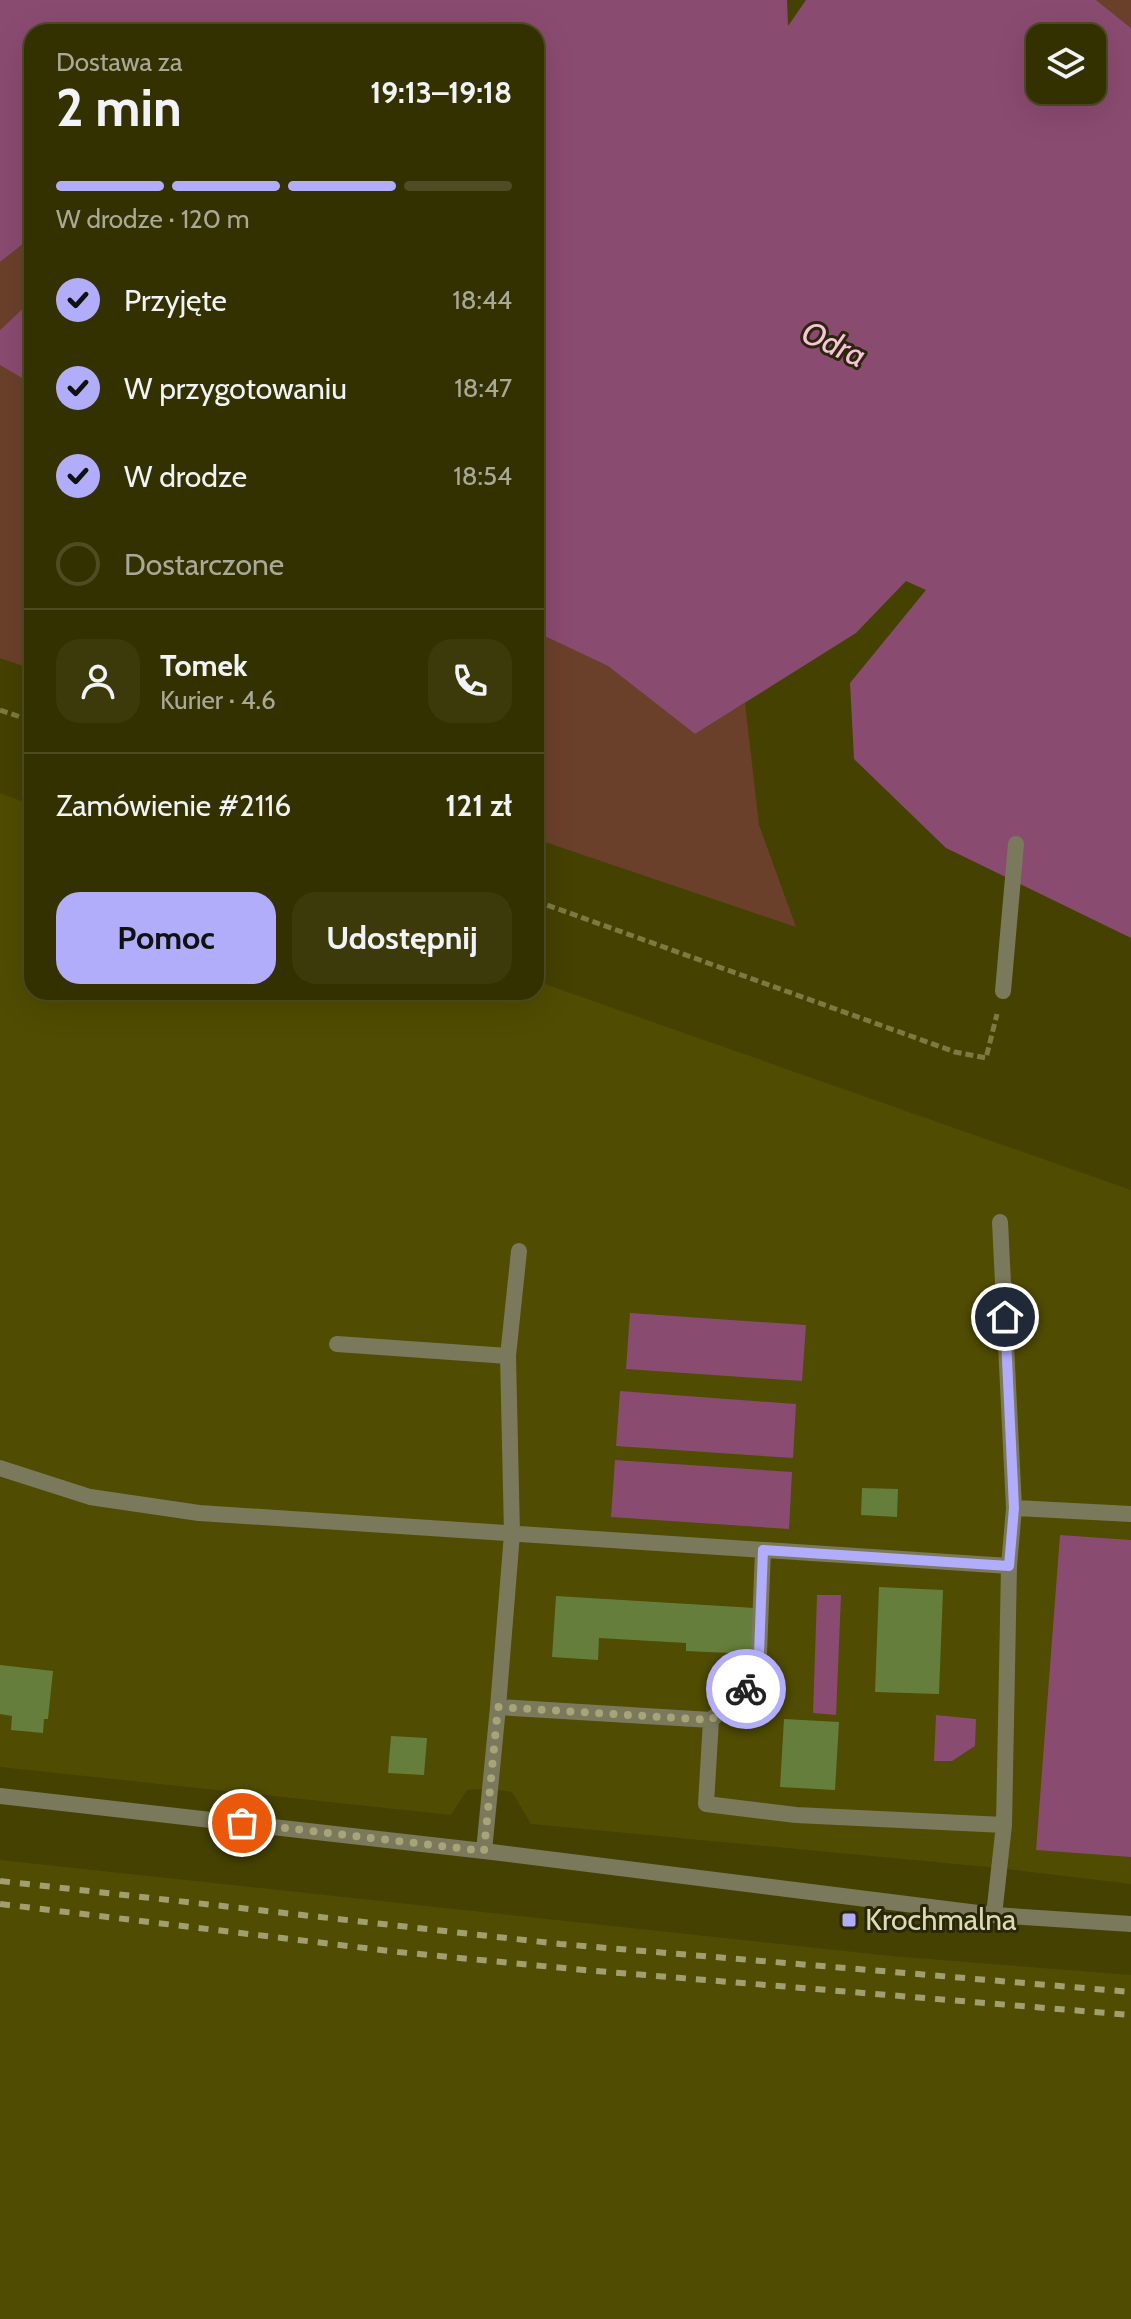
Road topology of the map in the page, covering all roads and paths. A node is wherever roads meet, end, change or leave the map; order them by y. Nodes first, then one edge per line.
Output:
1 (0, 710) edge
2 (24, 718) edge
3 (1016, 844) dead end
4 (544, 904) edge
5 (1003, 991) joint
6 (1000, 1222) dead end
7 (519, 1251) dead end
8 (337, 1344) dead end
9 (508, 1356) junction
10 (0, 1468) edge
11 (1014, 1508) junction
12 (1131, 1514) edge
13 (512, 1534) junction
14 (763, 1550) junction
15 (1009, 1566) junction
16 (498, 1707) junction
17 (711, 1720) junction
18 (0, 1796) edge
19 (1004, 1825) junction
20 (484, 1851) junction
21 (994, 1915) junction
22 (1131, 1924) edge

1 - 2 path
3 - 5 street
4 - 5 path
6 - 11 street
7 - 9 street
8 - 9 street
9 - 13 street
10 - 13 street
11 - 12 street
11 - 15 street
13 - 14 street
13 - 16 street
14 - 15 street
14 - 17 street
15 - 19 street
16 - 17 street
16 - 20 street
17 - 19 street
18 - 20 street
19 - 21 street
20 - 21 street
21 - 22 street

